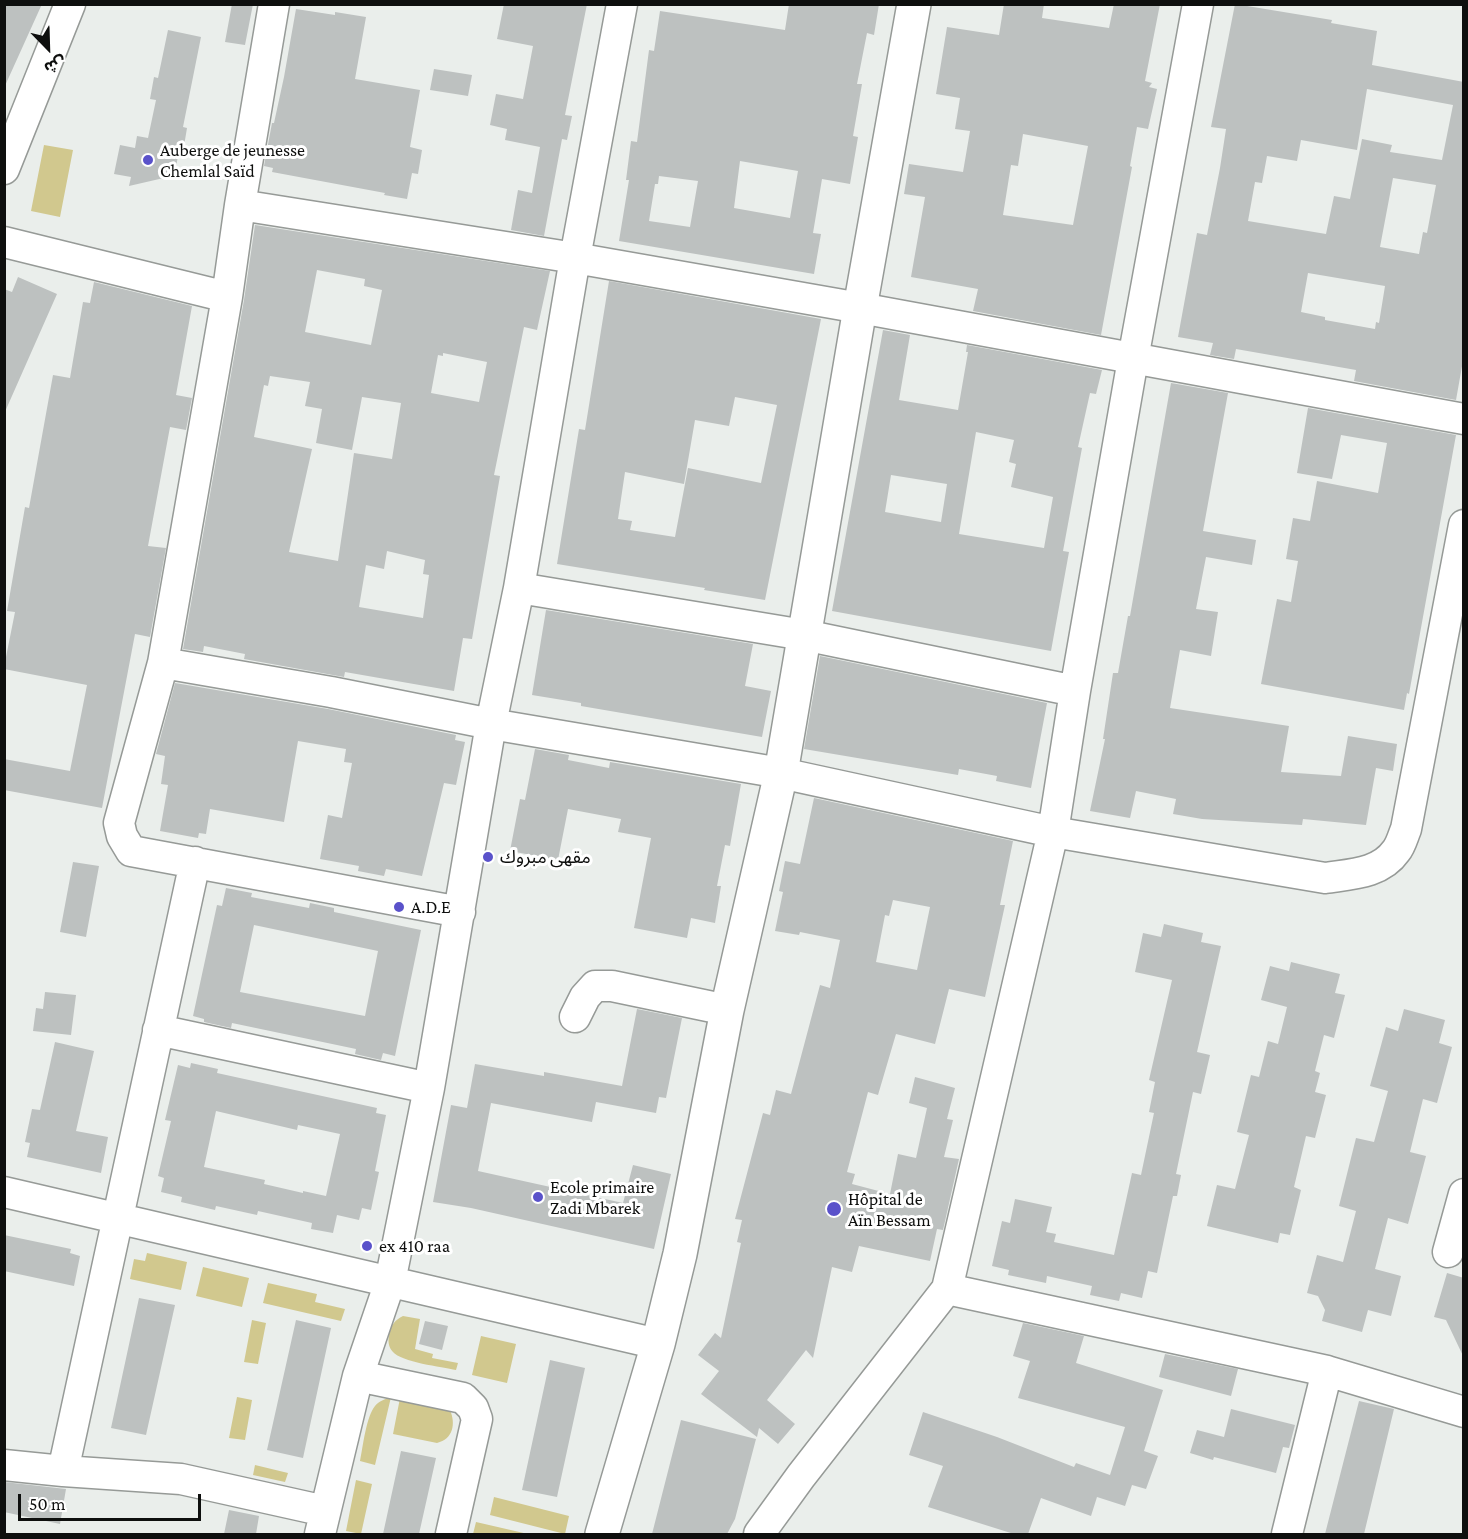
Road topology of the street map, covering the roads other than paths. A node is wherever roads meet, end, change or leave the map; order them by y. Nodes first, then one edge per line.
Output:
1 (70, 4) edge
2 (274, 4) edge
3 (622, 4) edge
4 (914, 4) edge
5 (1198, 4) edge
6 (6, 162) edge
7 (240, 205) junction
8 (4, 242) edge
9 (574, 258) junction
10 (227, 297) junction
11 (860, 308) junction
12 (1133, 359) junction
13 (1464, 419) edge
14 (1464, 525) edge
15 (519, 588) junction
16 (804, 635) junction
17 (163, 663) junction
18 (1075, 691) junction
19 (491, 724) junction
20 (781, 773) junction
21 (1053, 832) junction
22 (195, 862) junction
23 (460, 912) junction
24 (727, 1010) junction
25 (575, 1017) dead end
26 (158, 1030) junction
27 (429, 1088) junction
28 (4, 1192) edge
29 (1464, 1194) edge
30 (118, 1218) junction
31 (1448, 1252) dead end
32 (390, 1282) junction
33 (947, 1289) junction
34 (657, 1344) junction
35 (1327, 1371) junction
36 (358, 1376) junction
37 (1464, 1412) edge
38 (4, 1465) edge
39 (63, 1471) junction
40 (322, 1523) edge
41 (451, 1534) edge
42 (602, 1534) edge
43 (759, 1534) edge
44 (1287, 1534) edge

1 - 6 street
2 - 7 street
3 - 9 street
4 - 11 main road
5 - 12 street
7 - 9 street
7 - 10 street
8 - 10 street
9 - 11 street
9 - 15 street
10 - 17 street
11 - 12 street
11 - 16 main road
12 - 13 street
12 - 18 street
14 - 21 street
15 - 16 street
15 - 19 street
16 - 18 street
16 - 20 main road
17 - 19 street
17 - 22 street
18 - 21 street
19 - 20 street
19 - 23 street
20 - 21 street
20 - 24 main road
21 - 33 street
22 - 23 street
22 - 26 street
23 - 27 street
24 - 25 street
24 - 34 main road
26 - 27 street
26 - 30 street
27 - 32 street
28 - 30 street
29 - 31 street
30 - 32 street
30 - 39 street
32 - 34 street
32 - 36 street
33 - 35 street
33 - 43 street
34 - 42 main road
35 - 37 street
35 - 44 street
36 - 40 street
36 - 41 street
38 - 39 street
39 - 40 street

